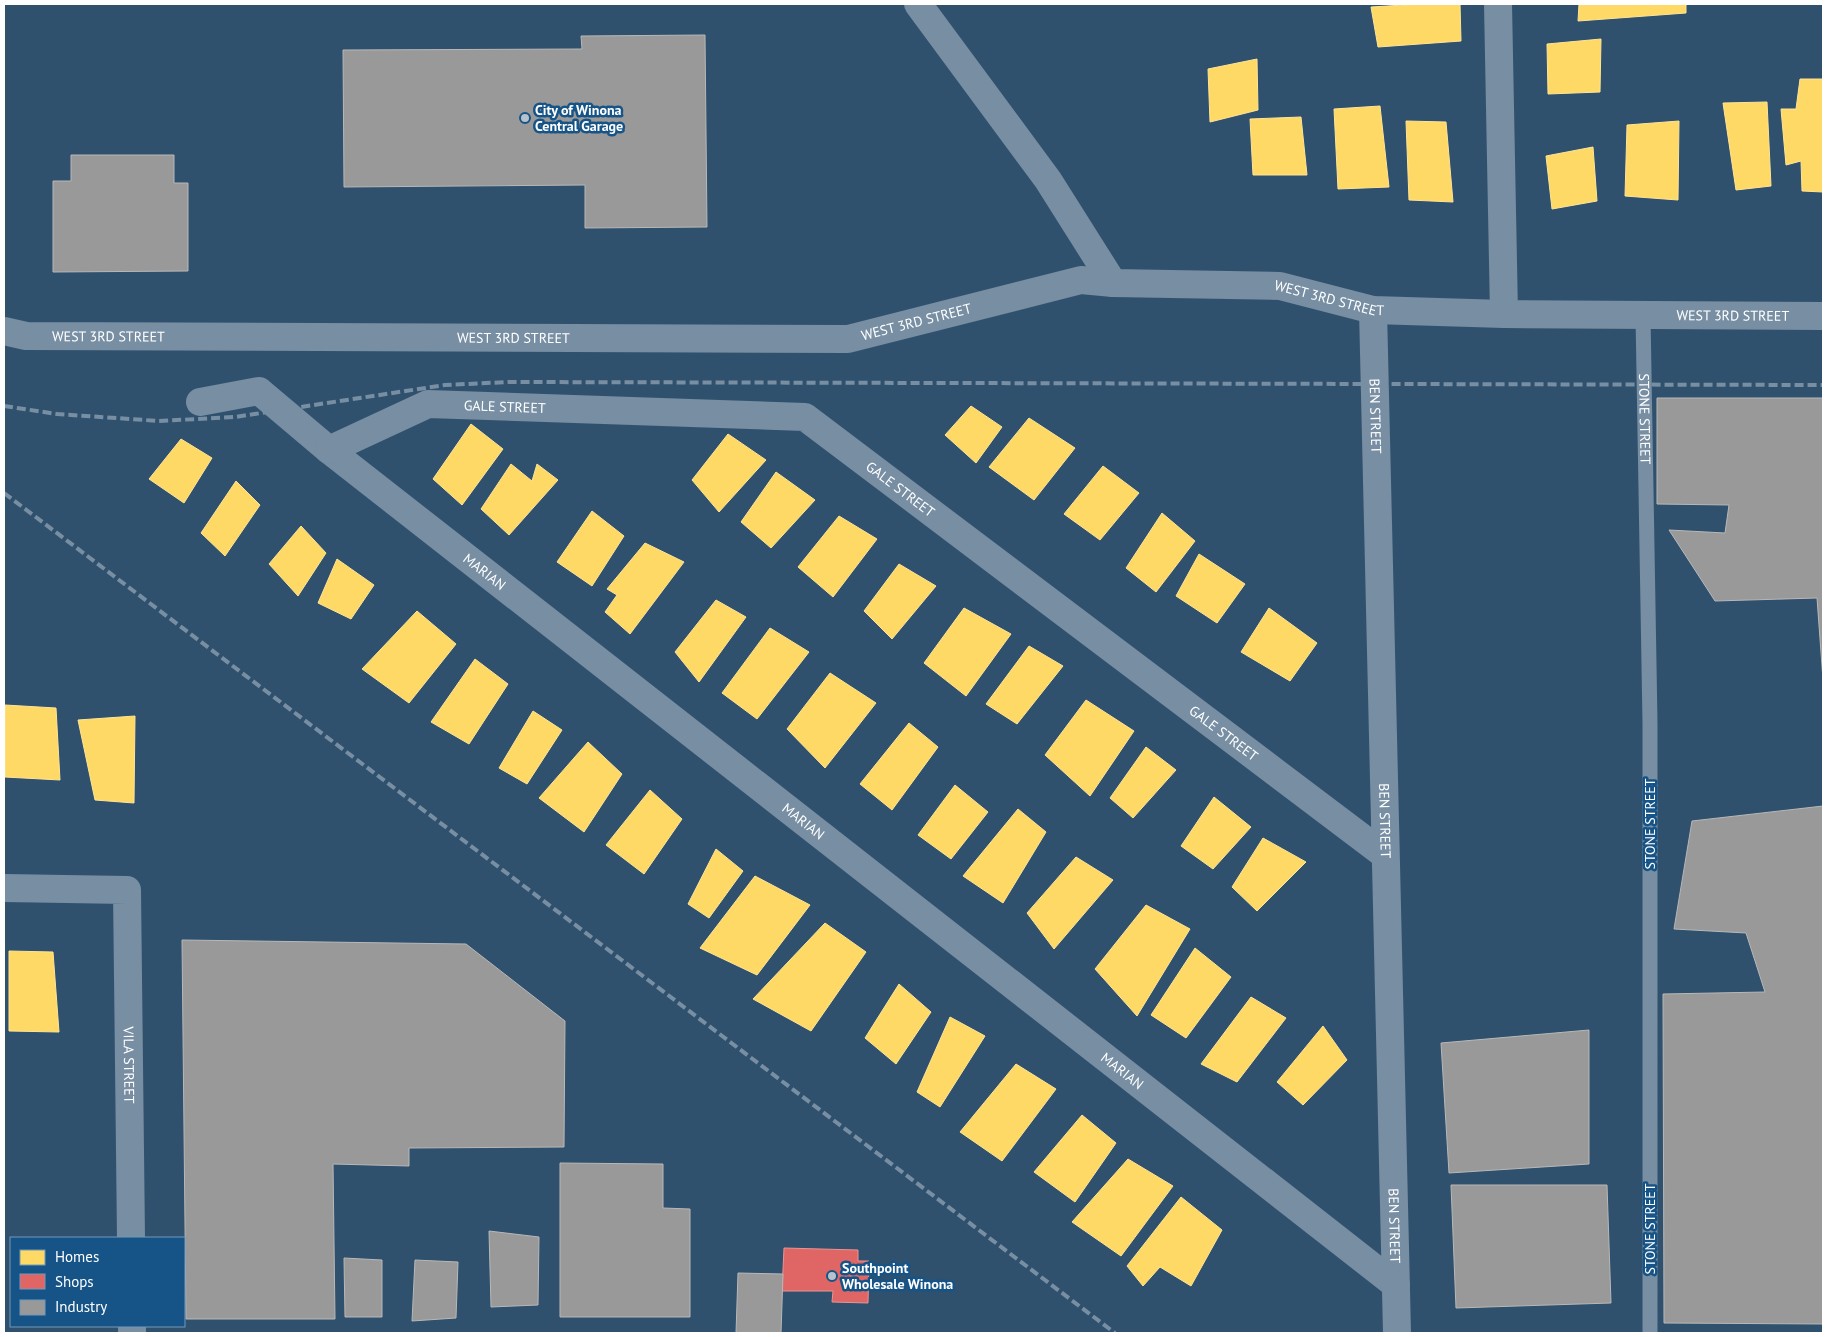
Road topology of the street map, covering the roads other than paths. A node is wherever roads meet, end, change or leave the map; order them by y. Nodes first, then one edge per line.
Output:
1 (918, 4) edge
2 (1498, 4) edge
3 (1113, 283) junction
4 (1373, 310) junction
5 (1504, 314) junction
6 (1643, 315) junction
7 (1823, 316) edge
8 (4, 331) edge
9 (200, 402) dead end
10 (330, 450) junction
11 (1385, 855) junction
12 (4, 888) edge
13 (131, 1237) edge
14 (1396, 1286) junction
15 (1397, 1333) edge
16 (1650, 1333) edge

1 - 3 street
2 - 5 street
3 - 4 street, WEST 3RD STREET
3 - 8 street, WEST 3RD STREET
4 - 5 street, WEST 3RD STREET
4 - 11 street, BEN STREET
5 - 6 street, WEST 3RD STREET
6 - 7 street, WEST 3RD STREET
6 - 16 lane, STONE STREET
9 - 10 street, MARIAN
10 - 11 street, GALE STREET
10 - 14 street, MARIAN
11 - 14 street, BEN STREET
12 - 13 street, VILA STREET
14 - 15 street, BEN STREET

